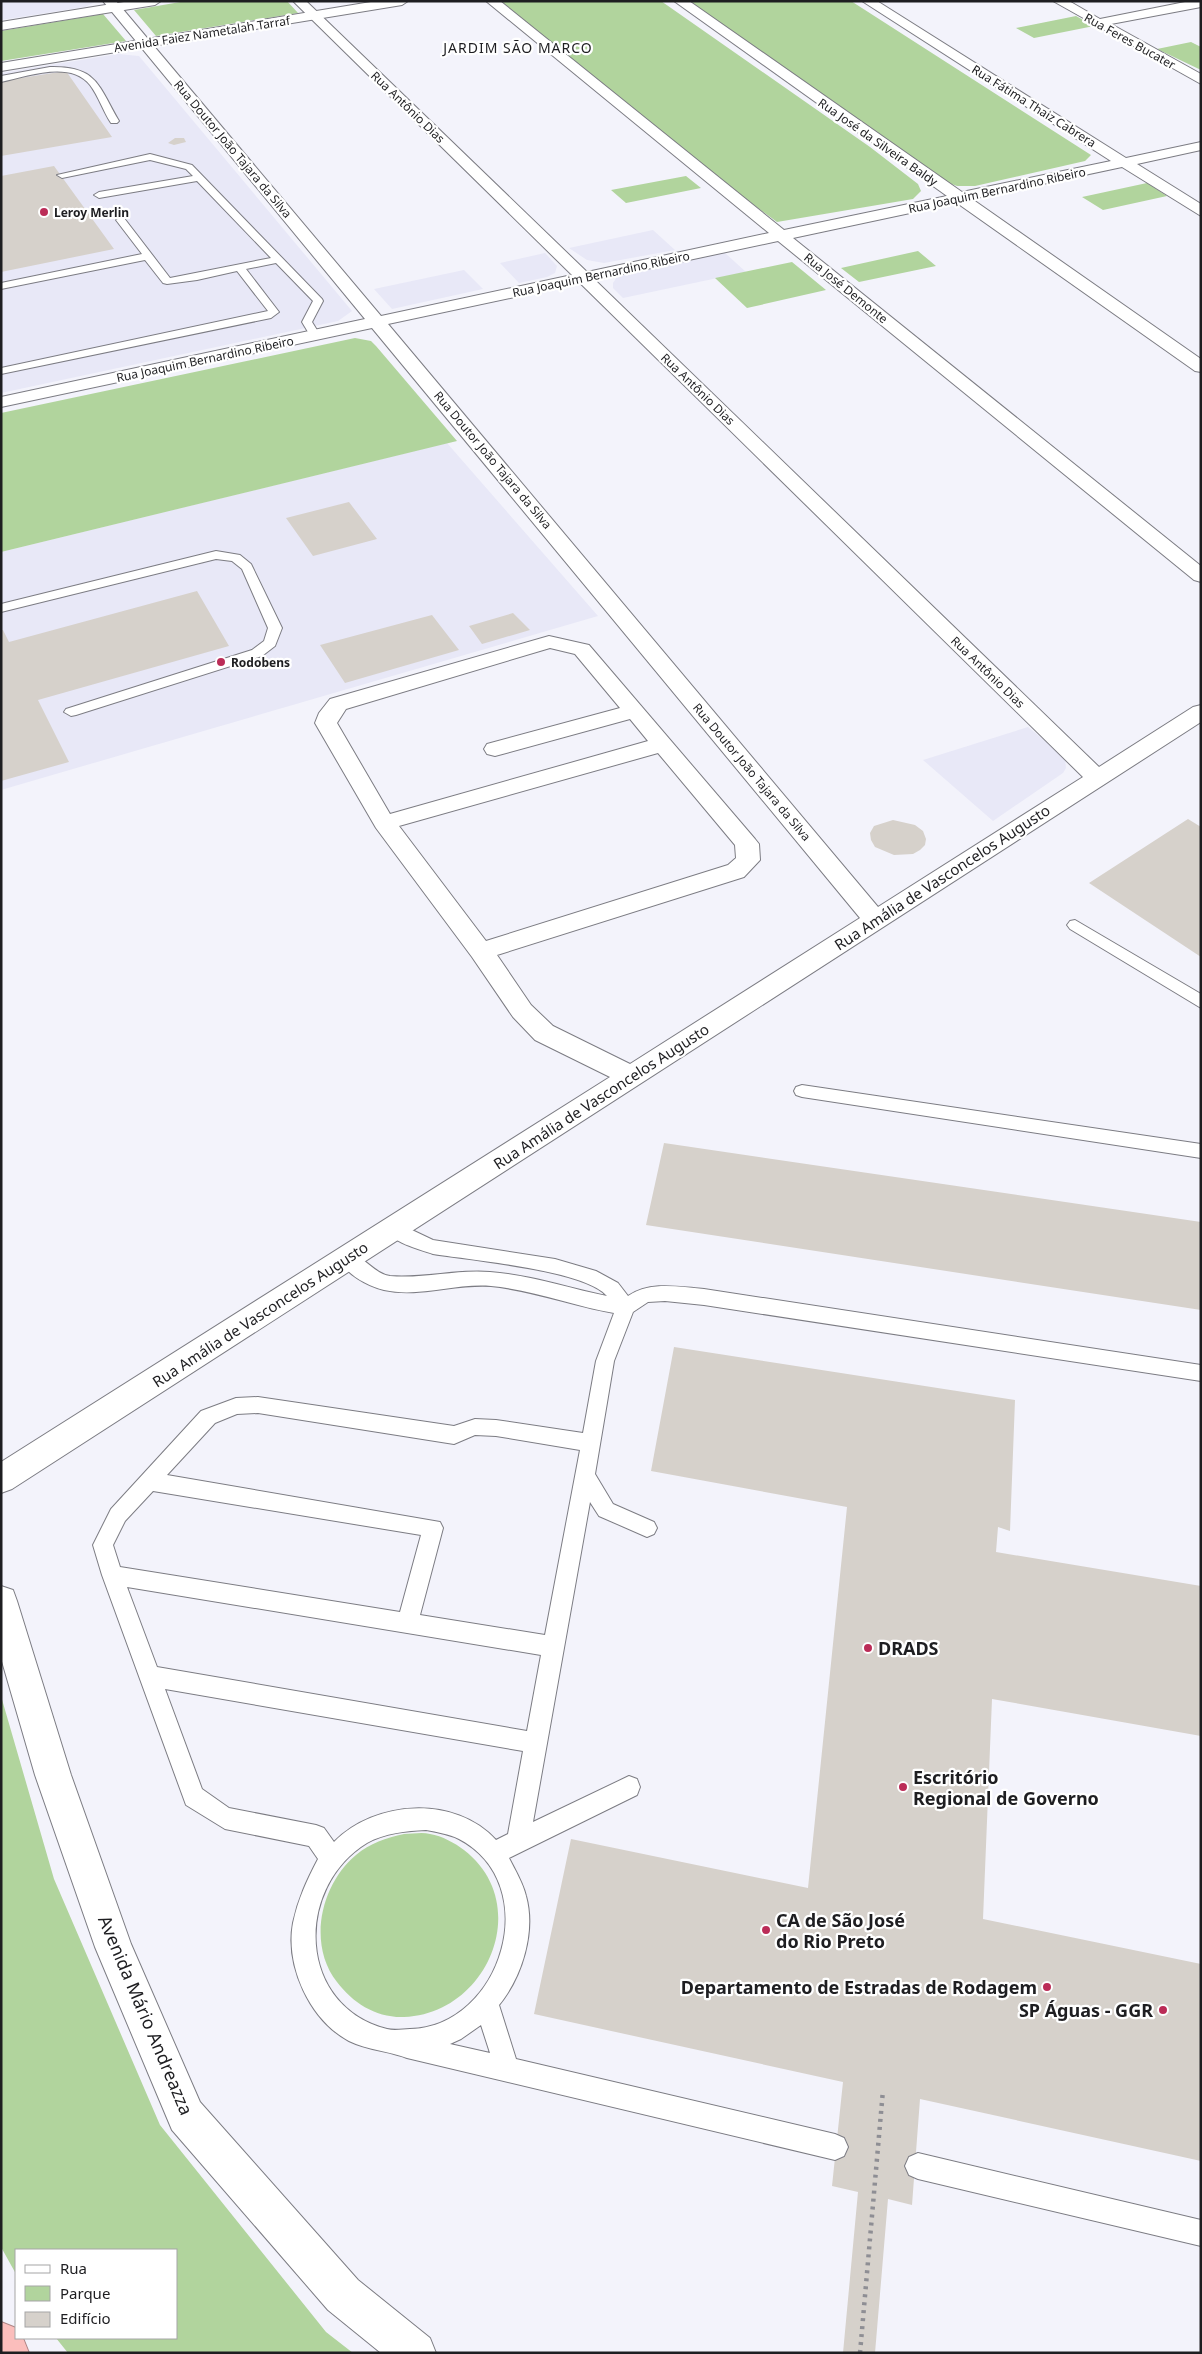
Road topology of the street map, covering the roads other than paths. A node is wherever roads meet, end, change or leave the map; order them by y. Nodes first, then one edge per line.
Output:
1 (155, 1) edge
2 (299, 1) edge
3 (402, 1) edge
4 (492, 1) edge
5 (680, 1) edge
6 (868, 1) edge
7 (1059, 1) edge
8 (1201, 3) edge
9 (111, 4) edge
10 (314, 16) junction
11 (1098, 23) junction
12 (1, 26) edge
13 (144, 43) junction
14 (1, 67) edge
15 (1, 79) edge
16 (1201, 80) edge
17 (114, 121) dead end
18 (1201, 146) edge
19 (1124, 162) junction
20 (62, 174) dead end
21 (200, 178) junction
22 (99, 195) dead end
23 (957, 198) junction
24 (1201, 210) edge
25 (121, 220) dead end
26 (781, 236) junction
27 (148, 256) junction
28 (278, 260) junction
29 (239, 267) junction
30 (584, 278) junction
31 (1, 286) edge
32 (378, 322) junction
33 (314, 335) junction
34 (1201, 368) edge
35 (1, 371) edge
36 (1, 402) edge
37 (1201, 576) edge
38 (1, 608) edge
39 (635, 711) junction
40 (71, 712) dead end
41 (1201, 712) edge
42 (663, 744) junction
43 (495, 749) dead end
44 (1097, 778) junction
45 (384, 823) junction
46 (875, 920) junction
47 (1075, 925) dead end
48 (481, 951) junction
49 (1201, 1002) edge
50 (631, 1076) junction
51 (802, 1091) dead end
52 (1201, 1151) edge
53 (393, 1228) junction
54 (347, 1258) junction
55 (626, 1307) junction
56 (1201, 1373) edge
57 (590, 1443) junction
58 (584, 1475) junction
59 (1, 1479) edge
60 (148, 1481) junction
61 (647, 1528) dead end
62 (112, 1575) junction
63 (1, 1601) edge
64 (408, 1621) junction
65 (555, 1647) junction
66 (150, 1676) junction
67 (537, 1743) junction
68 (629, 1787) dead end
69 (518, 1841) junction
70 (494, 1853) junction
71 (332, 1859) junction
72 (487, 2004) junction
73 (389, 2042) junction
74 (507, 2070) junction
75 (835, 2147) dead end
76 (918, 2166) dead end
77 (1201, 2233) edge
78 (1, 2343) edge
79 (8, 2353) edge
80 (415, 2353) edge

1 - 9 street
2 - 10 street, Rua Antônio Dias
3 - 10 street, Avenida Faiez Nametalah Tarraf
4 - 26 street, Rua José Demonte
5 - 23 street, Rua José da Silveira Baldy
6 - 19 street, Rua Fátima Thaiz Cabrera
7 - 11 street, Rua Feres Bucater
8 - 11 street
9 - 12 street
9 - 13 street, Rua Doutor João Tajara da Silva
10 - 13 street, Avenida Faiez Nametalah Tarraf
10 - 30 street, Rua Antônio Dias
11 - 16 street, Rua Feres Bucater
13 - 14 street, Avenida Faiez Nametalah Tarraf
13 - 32 street, Rua Doutor João Tajara da Silva
15 - 17 lane
18 - 19 street, Rua Joaquim Bernardino Ribeiro
19 - 23 street, Rua Joaquim Bernardino Ribeiro
19 - 24 street, Rua Fátima Thaiz Cabrera
20 - 21 lane
21 - 22 lane
21 - 28 lane
23 - 26 street, Rua Joaquim Bernardino Ribeiro
23 - 34 street, Rua José da Silveira Baldy
25 - 27 lane
26 - 30 street, Rua Joaquim Bernardino Ribeiro
26 - 37 street, Rua José Demonte
27 - 29 lane
27 - 31 lane
28 - 29 lane
28 - 33 lane
29 - 35 lane
30 - 32 street, Rua Joaquim Bernardino Ribeiro
30 - 44 street, Rua Antônio Dias
32 - 33 street, Rua Joaquim Bernardino Ribeiro
32 - 46 street, Rua Doutor João Tajara da Silva
33 - 36 street, Rua Joaquim Bernardino Ribeiro
38 - 40 lane
39 - 42 street
39 - 43 street
39 - 45 street
41 - 44 street, Rua Amália de Vasconcelos Augusto
42 - 45 street
42 - 48 street
44 - 46 street, Rua Amália de Vasconcelos Augusto
45 - 48 street
46 - 50 street, Rua Amália de Vasconcelos Augusto
47 - 49 lane
48 - 50 street
50 - 53 street, Rua Amália de Vasconcelos Augusto
51 - 52 lane
53 - 54 street, Rua Amália de Vasconcelos Augusto
53 - 55 lane
54 - 55 lane
54 - 59 street, Rua Amália de Vasconcelos Augusto
55 - 56 lane
55 - 57 lane
57 - 58 lane
57 - 60 lane
58 - 61 lane
58 - 65 lane
60 - 62 lane
60 - 64 lane
62 - 64 lane
62 - 66 lane
63 - 80 street, Avenida Mário Andreazza
64 - 65 lane
65 - 67 lane
66 - 67 lane
66 - 71 lane
67 - 69 lane
68 - 69 lane
69 - 70 lane
70 - 71 lane
70 - 72 lane
71 - 73 lane
72 - 73 lane
72 - 74 lane
73 - 74 lane
74 - 75 lane
76 - 77 lane
78 - 79 highway

